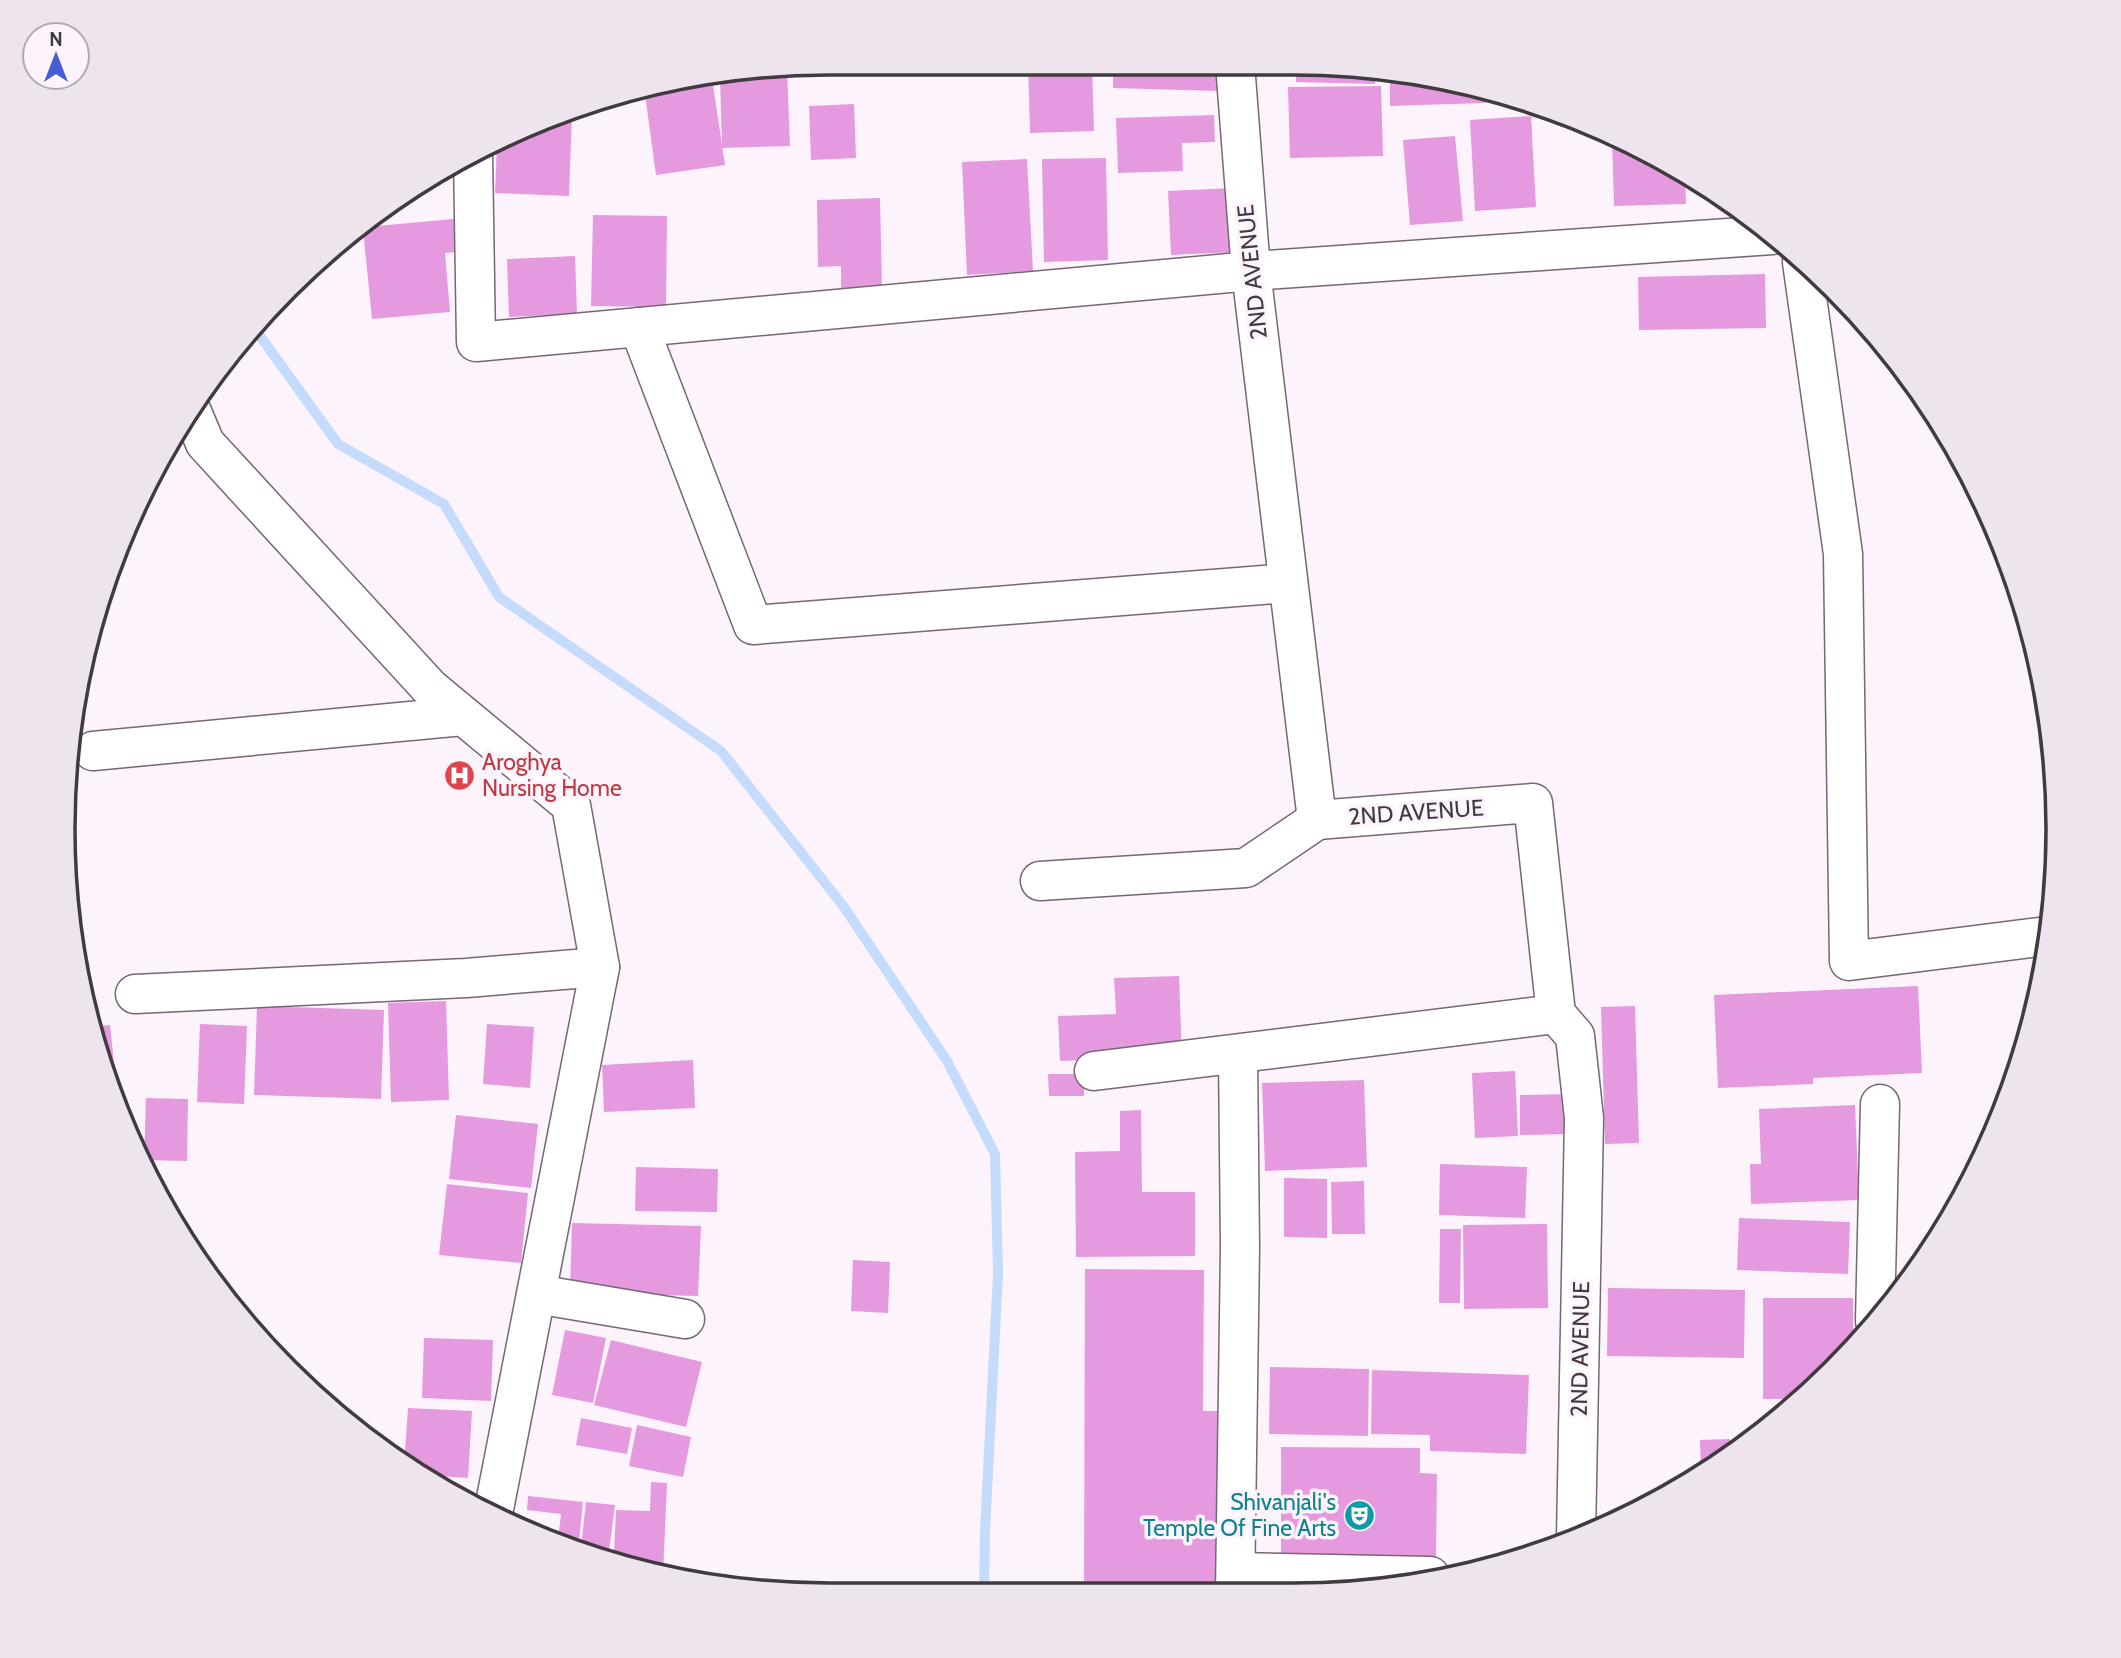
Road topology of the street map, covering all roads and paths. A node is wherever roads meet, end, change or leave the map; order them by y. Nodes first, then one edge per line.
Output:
1 (1236, 75) edge
2 (473, 165) edge
3 (1756, 235) edge
4 (1251, 271) junction
5 (1804, 276) edge
6 (639, 327) junction
7 (196, 420) edge
8 (1288, 583) junction
9 (463, 716) junction
10 (93, 751) dead end
11 (1317, 820) junction
12 (1041, 881) dead end
13 (2037, 937) edge
14 (600, 968) junction
15 (135, 994) dead end
16 (1556, 1014) junction
17 (1238, 1054) junction
18 (1094, 1071) dead end
19 (1880, 1104) dead end
20 (536, 1294) junction
21 (1875, 1306) edge
22 (685, 1319) dead end
23 (495, 1504) edge
24 (1576, 1526) edge
25 (1368, 1578) edge
26 (1235, 1583) edge

1 - 4 street, 2ND AVENUE
2 - 6 street
3 - 4 street
4 - 6 street
4 - 8 street, 2ND AVENUE
5 - 13 street
6 - 8 street
7 - 9 street
8 - 11 street, 2ND AVENUE
9 - 10 street
9 - 14 street
11 - 12 street
11 - 16 street, 2ND AVENUE
14 - 15 street
14 - 20 street
16 - 17 street
16 - 24 street, 2ND AVENUE
17 - 18 street
17 - 26 street
19 - 21 street
20 - 22 street
20 - 23 street
25 - 26 street

